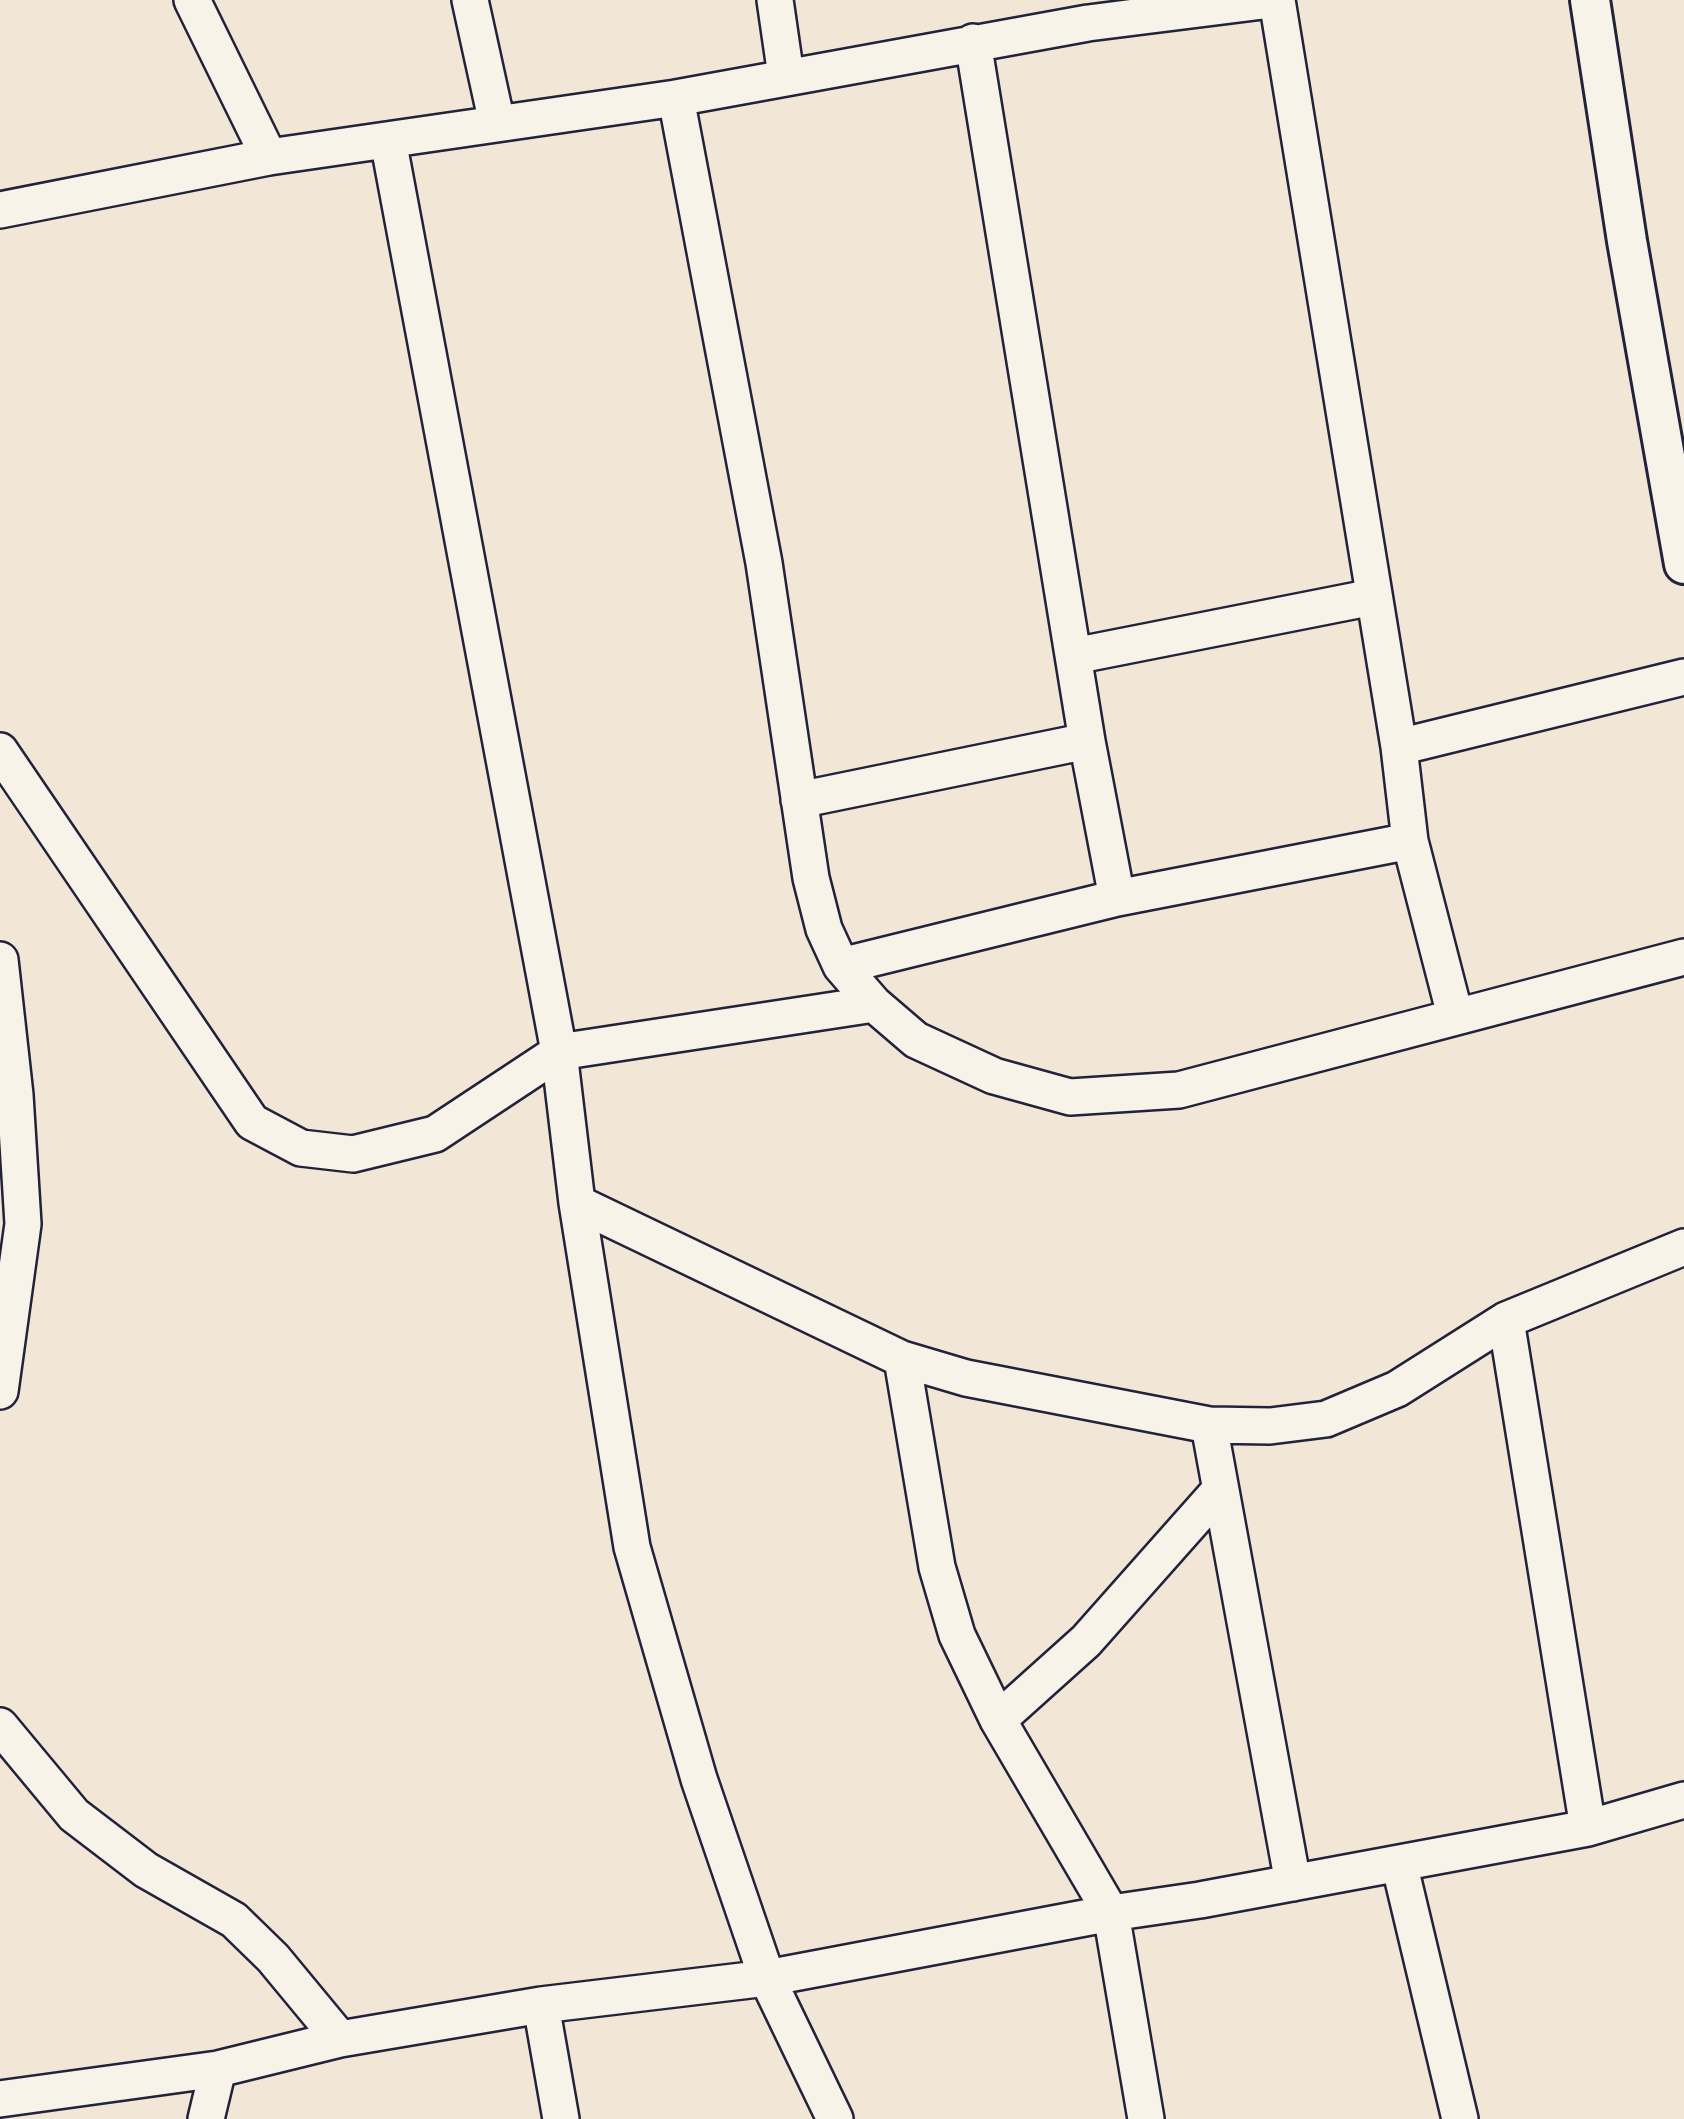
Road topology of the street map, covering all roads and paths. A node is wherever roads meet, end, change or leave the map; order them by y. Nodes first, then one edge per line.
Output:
1 (192, 0) edge
2 (470, 0) edge
3 (775, 0) edge
4 (1271, 0) edge
5 (1277, 0) edge
6 (1590, 0) edge
7 (1085, 11) edge
8 (973, 42) junction
9 (786, 76) junction
10 (677, 98) junction
11 (496, 123) junction
12 (388, 140) junction
13 (269, 157) junction
14 (0, 210) edge
15 (1684, 564) edge
16 (1373, 597) junction
17 (1074, 656) junction
18 (1684, 677) edge
19 (1087, 741) junction
20 (1399, 747) junction
21 (0, 751) edge
22 (799, 800) junction
23 (1410, 841) junction
24 (1117, 898) junction
25 (1684, 957) edge
26 (0, 960) edge
27 (841, 966) junction
28 (874, 1004) junction
29 (1455, 1015) junction
30 (559, 1052) junction
31 (577, 1203) junction
32 (1684, 1247) edge
33 (1506, 1320) junction
34 (902, 1359) junction
35 (0, 1391) edge
36 (1209, 1424) junction
37 (1219, 1491) junction
38 (998, 1720) junction
39 (0, 1726) edge
40 (1684, 1800) edge
41 (1588, 1828) junction
42 (1399, 1863) junction
43 (1293, 1883) junction
44 (1111, 1913) junction
45 (767, 1978) junction
46 (541, 2005) junction
47 (340, 2039) junction
48 (218, 2069) junction
49 (0, 2099) edge
50 (206, 2119) edge
51 (561, 2119) edge
52 (835, 2119) edge
53 (1146, 2119) edge
54 (1460, 2119) edge

1 - 13 street
2 - 11 street
3 - 9 street
4 - 7 street
5 - 16 street
6 - 15 street
7 - 8 street
8 - 9 street
8 - 17 street
9 - 10 street
10 - 11 street
10 - 22 street
11 - 12 street
12 - 13 street
12 - 30 street
13 - 14 street
16 - 17 street
16 - 20 street
17 - 19 street
18 - 20 street
19 - 22 street
19 - 24 street
20 - 23 street
21 - 30 street
22 - 27 street
23 - 24 street
23 - 29 street
24 - 27 street
25 - 29 street
26 - 35 street
27 - 28 street
28 - 29 street
28 - 30 street
30 - 31 street
31 - 34 street
31 - 45 street
32 - 33 street
33 - 36 street
33 - 41 street
34 - 36 street
34 - 38 street
36 - 37 street
37 - 38 street
37 - 43 street
38 - 44 street
39 - 47 street
40 - 41 street
41 - 42 street
42 - 43 street
42 - 54 street
43 - 44 street
44 - 45 street
44 - 53 street
45 - 46 street
45 - 52 street
46 - 47 street
46 - 51 street
47 - 48 street
48 - 49 street
48 - 50 street

